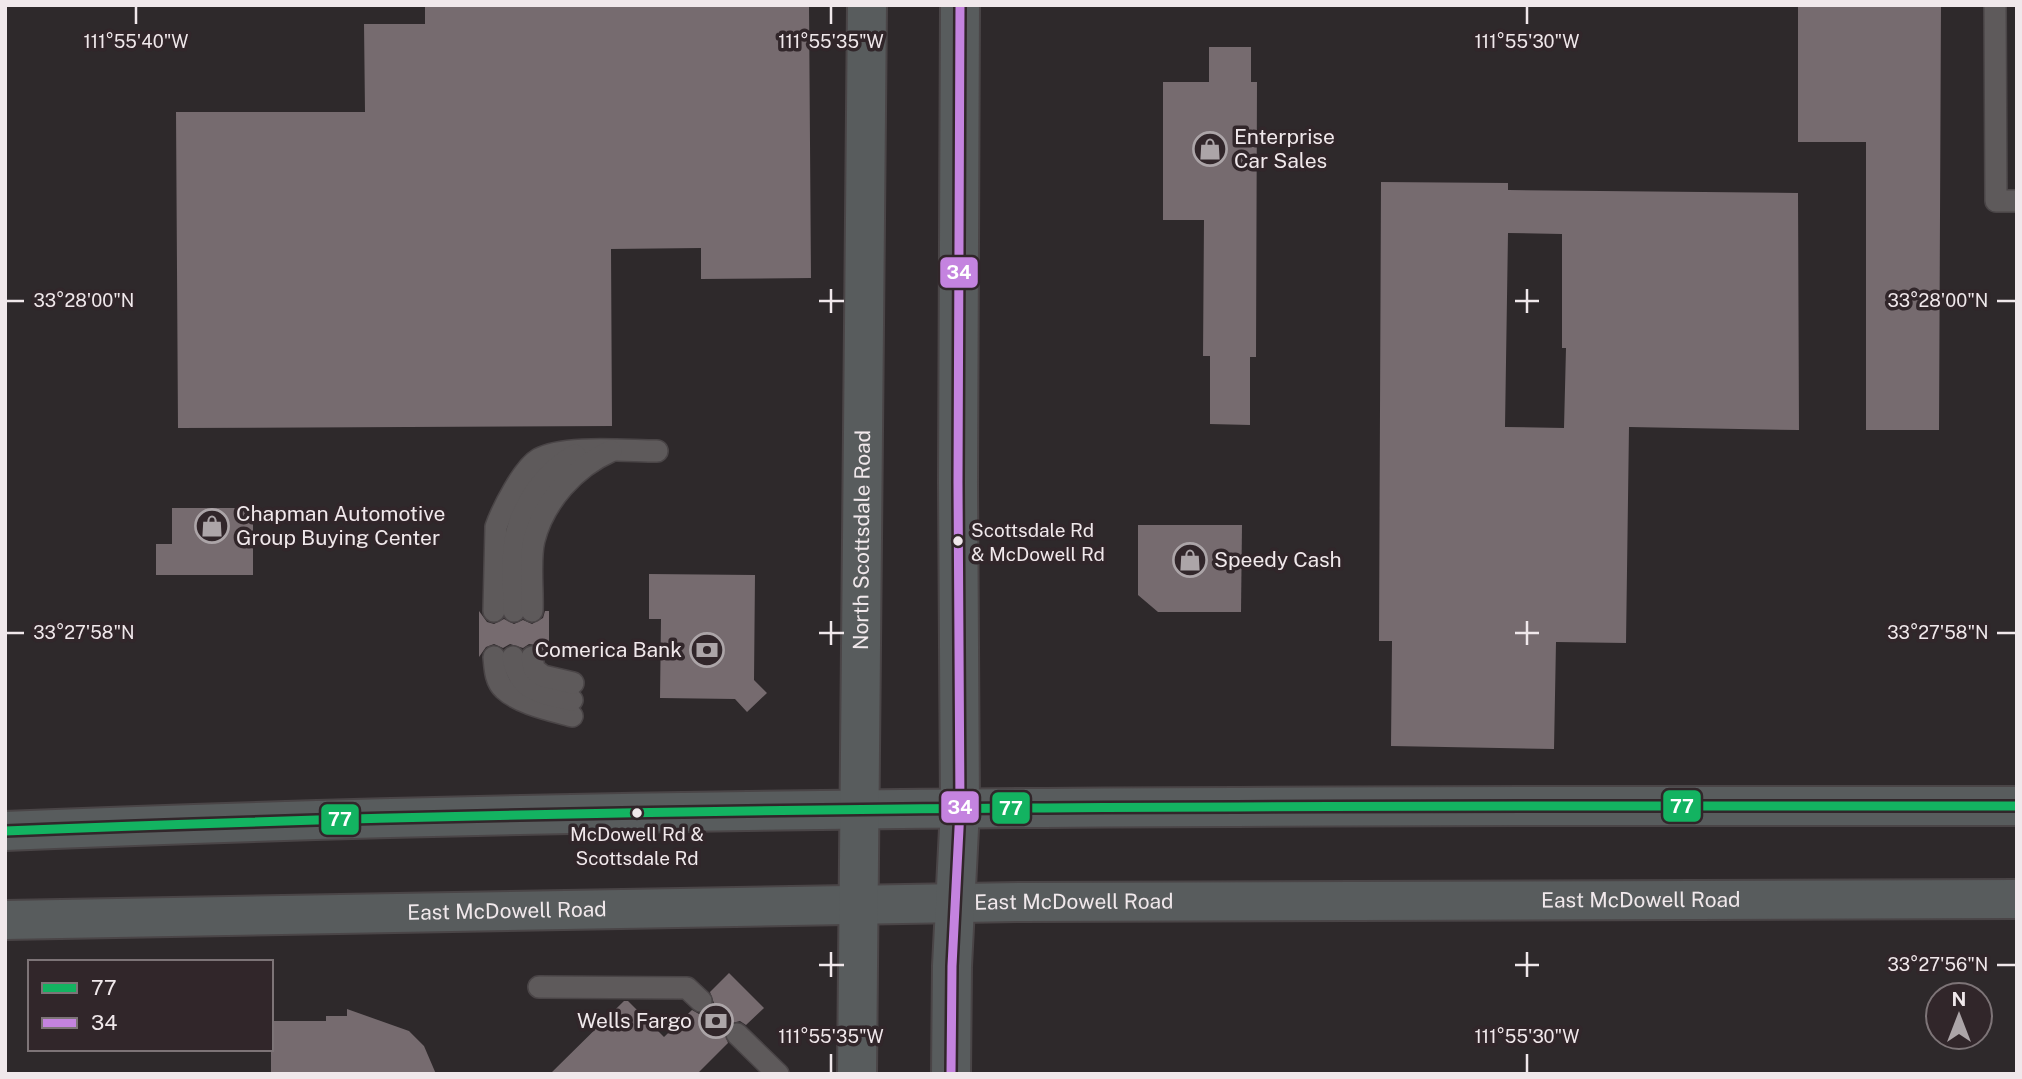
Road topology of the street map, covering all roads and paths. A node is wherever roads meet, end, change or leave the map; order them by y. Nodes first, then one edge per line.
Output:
1 (867, 5) edge
2 (960, 5) edge
3 (1995, 5) edge
4 (2017, 201) edge
5 (613, 451) junction
6 (657, 451) dead end
7 (572, 700) joint
8 (2017, 806) edge
9 (960, 809) junction
10 (860, 810) junction
11 (5, 831) edge
12 (2017, 899) edge
13 (956, 905) junction
14 (859, 906) junction
15 (5, 920) edge
16 (539, 987) dead end
17 (701, 1001) dead end
18 (737, 1034) dead end
19 (778, 1074) edge
20 (858, 1074) edge
21 (951, 1074) edge

1 - 10 main road, North Scottsdale Road
2 - 9 main road
3 - 4 lane
5 - 5 lane
5 - 6 lane
7 - 7 lane
8 - 9 main road
9 - 10 main road
9 - 13 main road
10 - 11 main road
10 - 14 main road, North Scottsdale Road
12 - 13 main road, East McDowell Road
13 - 14 main road, East McDowell Road
13 - 21 main road
14 - 15 main road, East McDowell Road
14 - 20 main road, North Scottsdale Road
16 - 17 lane
18 - 19 lane

